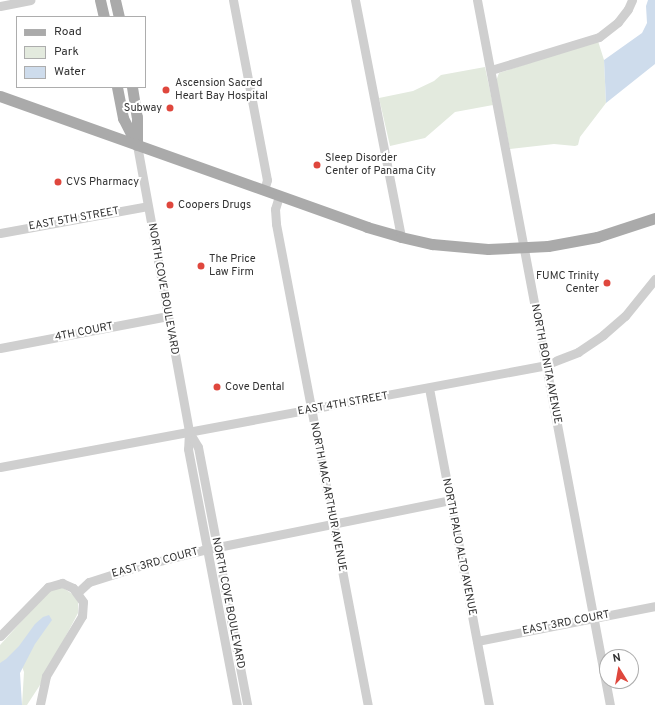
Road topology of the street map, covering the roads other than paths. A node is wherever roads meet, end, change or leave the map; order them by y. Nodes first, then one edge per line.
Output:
1 (30, 0) edge
2 (100, 0) edge
3 (115, 0) edge
4 (233, 0) edge
5 (355, 0) edge
6 (477, 0) edge
7 (632, 0) edge
8 (0, 6) edge
9 (104, 16) edge
10 (118, 16) edge
11 (491, 70) junction
12 (117, 88) edge
13 (132, 88) edge
14 (0, 96) edge
15 (137, 145) junction
16 (264, 190) junction
17 (279, 196) junction
18 (148, 206) junction
19 (655, 218) edge
20 (0, 233) edge
21 (401, 237) junction
22 (524, 249) junction
23 (654, 282) edge
24 (168, 316) junction
25 (0, 348) edge
26 (547, 365) junction
27 (429, 388) junction
28 (312, 409) junction
29 (189, 432) junction
30 (0, 467) edge
31 (450, 500) junction
32 (333, 524) junction
33 (217, 547) junction
34 (207, 549) junction
35 (77, 593) junction
36 (655, 606) edge
37 (594, 618) junction
38 (0, 634) edge
39 (477, 641) junction
40 (40, 705) edge
41 (237, 705) edge
42 (247, 705) edge
43 (368, 705) edge
44 (489, 705) edge
45 (610, 705) edge

1 - 8 street
2 - 9 main road
3 - 10 main road
4 - 16 street
5 - 21 street
6 - 11 street, NORTH BONITA AVENUE
7 - 11 street
11 - 22 street, NORTH BONITA AVENUE
12 - 15 main road, NORTH COVE BOULEVARD
13 - 15 main road, NORTH COVE BOULEVARD
14 - 15 main road
15 - 16 main road
15 - 18 street, NORTH COVE BOULEVARD
16 - 17 main road
17 - 21 main road
17 - 28 street, NORTH MAC ARTHUR AVENUE
18 - 20 street, EAST 5TH STREET
18 - 24 street, NORTH COVE BOULEVARD
19 - 22 main road
21 - 22 main road
22 - 26 street, NORTH BONITA AVENUE
23 - 26 street, EAST 4TH STREET
24 - 25 street, 4TH COURT
24 - 29 street, NORTH COVE BOULEVARD
26 - 27 street, EAST 4TH STREET
26 - 37 street, NORTH BONITA AVENUE
27 - 28 street, EAST 4TH STREET
27 - 31 street, NORTH PALO ALTO AVENUE
28 - 29 street, EAST 4TH STREET
28 - 32 street, NORTH MAC ARTHUR AVENUE
29 - 30 street, EAST 4TH STREET
29 - 33 street, NORTH COVE BOULEVARD
29 - 34 street, NORTH COVE BOULEVARD
31 - 32 street, EAST 3RD COURT
31 - 39 street, NORTH PALO ALTO AVENUE
32 - 33 street, EAST 3RD COURT
32 - 43 street, NORTH MAC ARTHUR AVENUE
33 - 34 street, EAST 3RD COURT
33 - 42 street, NORTH COVE BOULEVARD
34 - 35 street, EAST 3RD COURT
34 - 41 street, NORTH COVE BOULEVARD
35 - 38 street
35 - 40 street
36 - 37 street, EAST 3RD COURT
37 - 39 street, EAST 3RD COURT
37 - 45 street, NORTH BONITA AVENUE
39 - 44 street, NORTH PALO ALTO AVENUE

